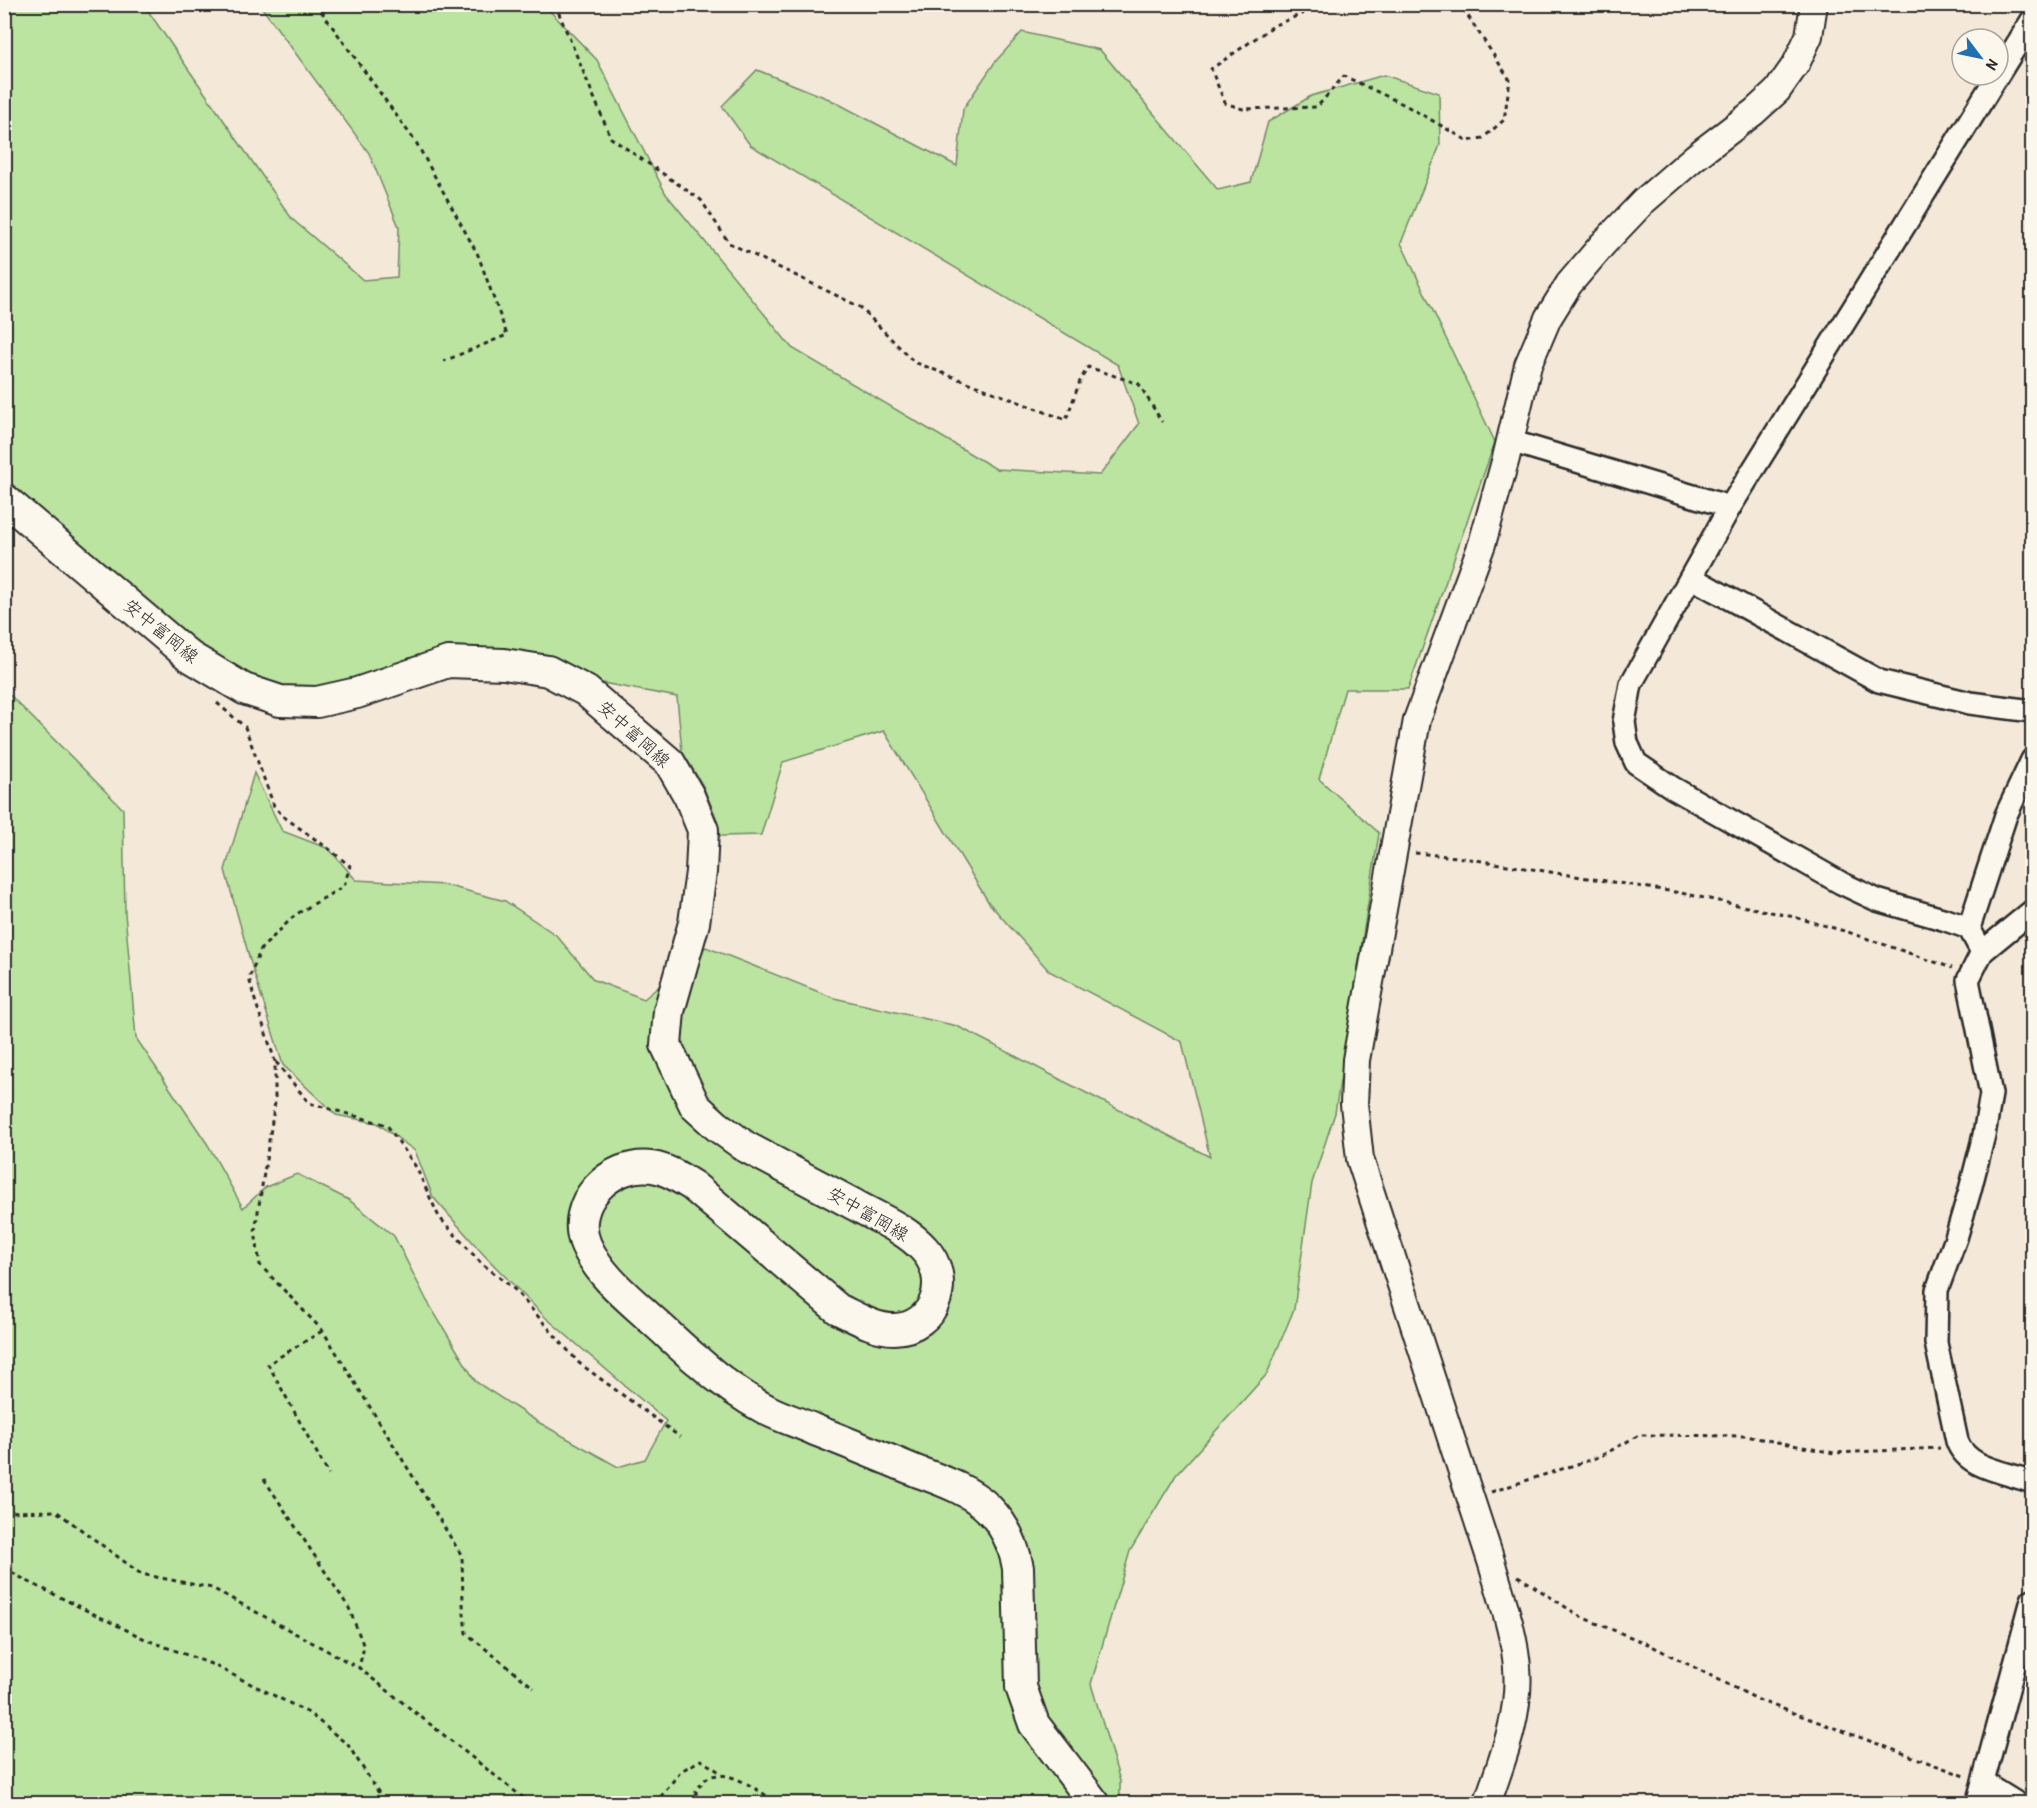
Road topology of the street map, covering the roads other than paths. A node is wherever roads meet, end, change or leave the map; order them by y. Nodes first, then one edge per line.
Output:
1 (1815, 4) edge
2 (2032, 20) edge
3 (1510, 441) junction
4 (4, 499) edge
5 (1730, 507) junction
6 (1692, 578) junction
7 (2032, 711) edge
8 (2032, 760) edge
9 (2032, 911) edge
10 (1969, 928) junction
11 (1982, 952) junction
12 (2032, 1482) edge
13 (2032, 1600) edge
14 (1984, 1783) junction
15 (1095, 1803) edge
16 (1487, 1803) edge
17 (1977, 1803) edge
18 (2018, 1803) edge

1 - 3 street
2 - 5 street
3 - 5 street
3 - 16 street
4 - 15 main road, 安中富岡線
5 - 6 street
6 - 7 street
6 - 10 street
8 - 10 street
9 - 11 street
10 - 11 street
11 - 12 street
13 - 14 street
14 - 17 street
14 - 18 street

